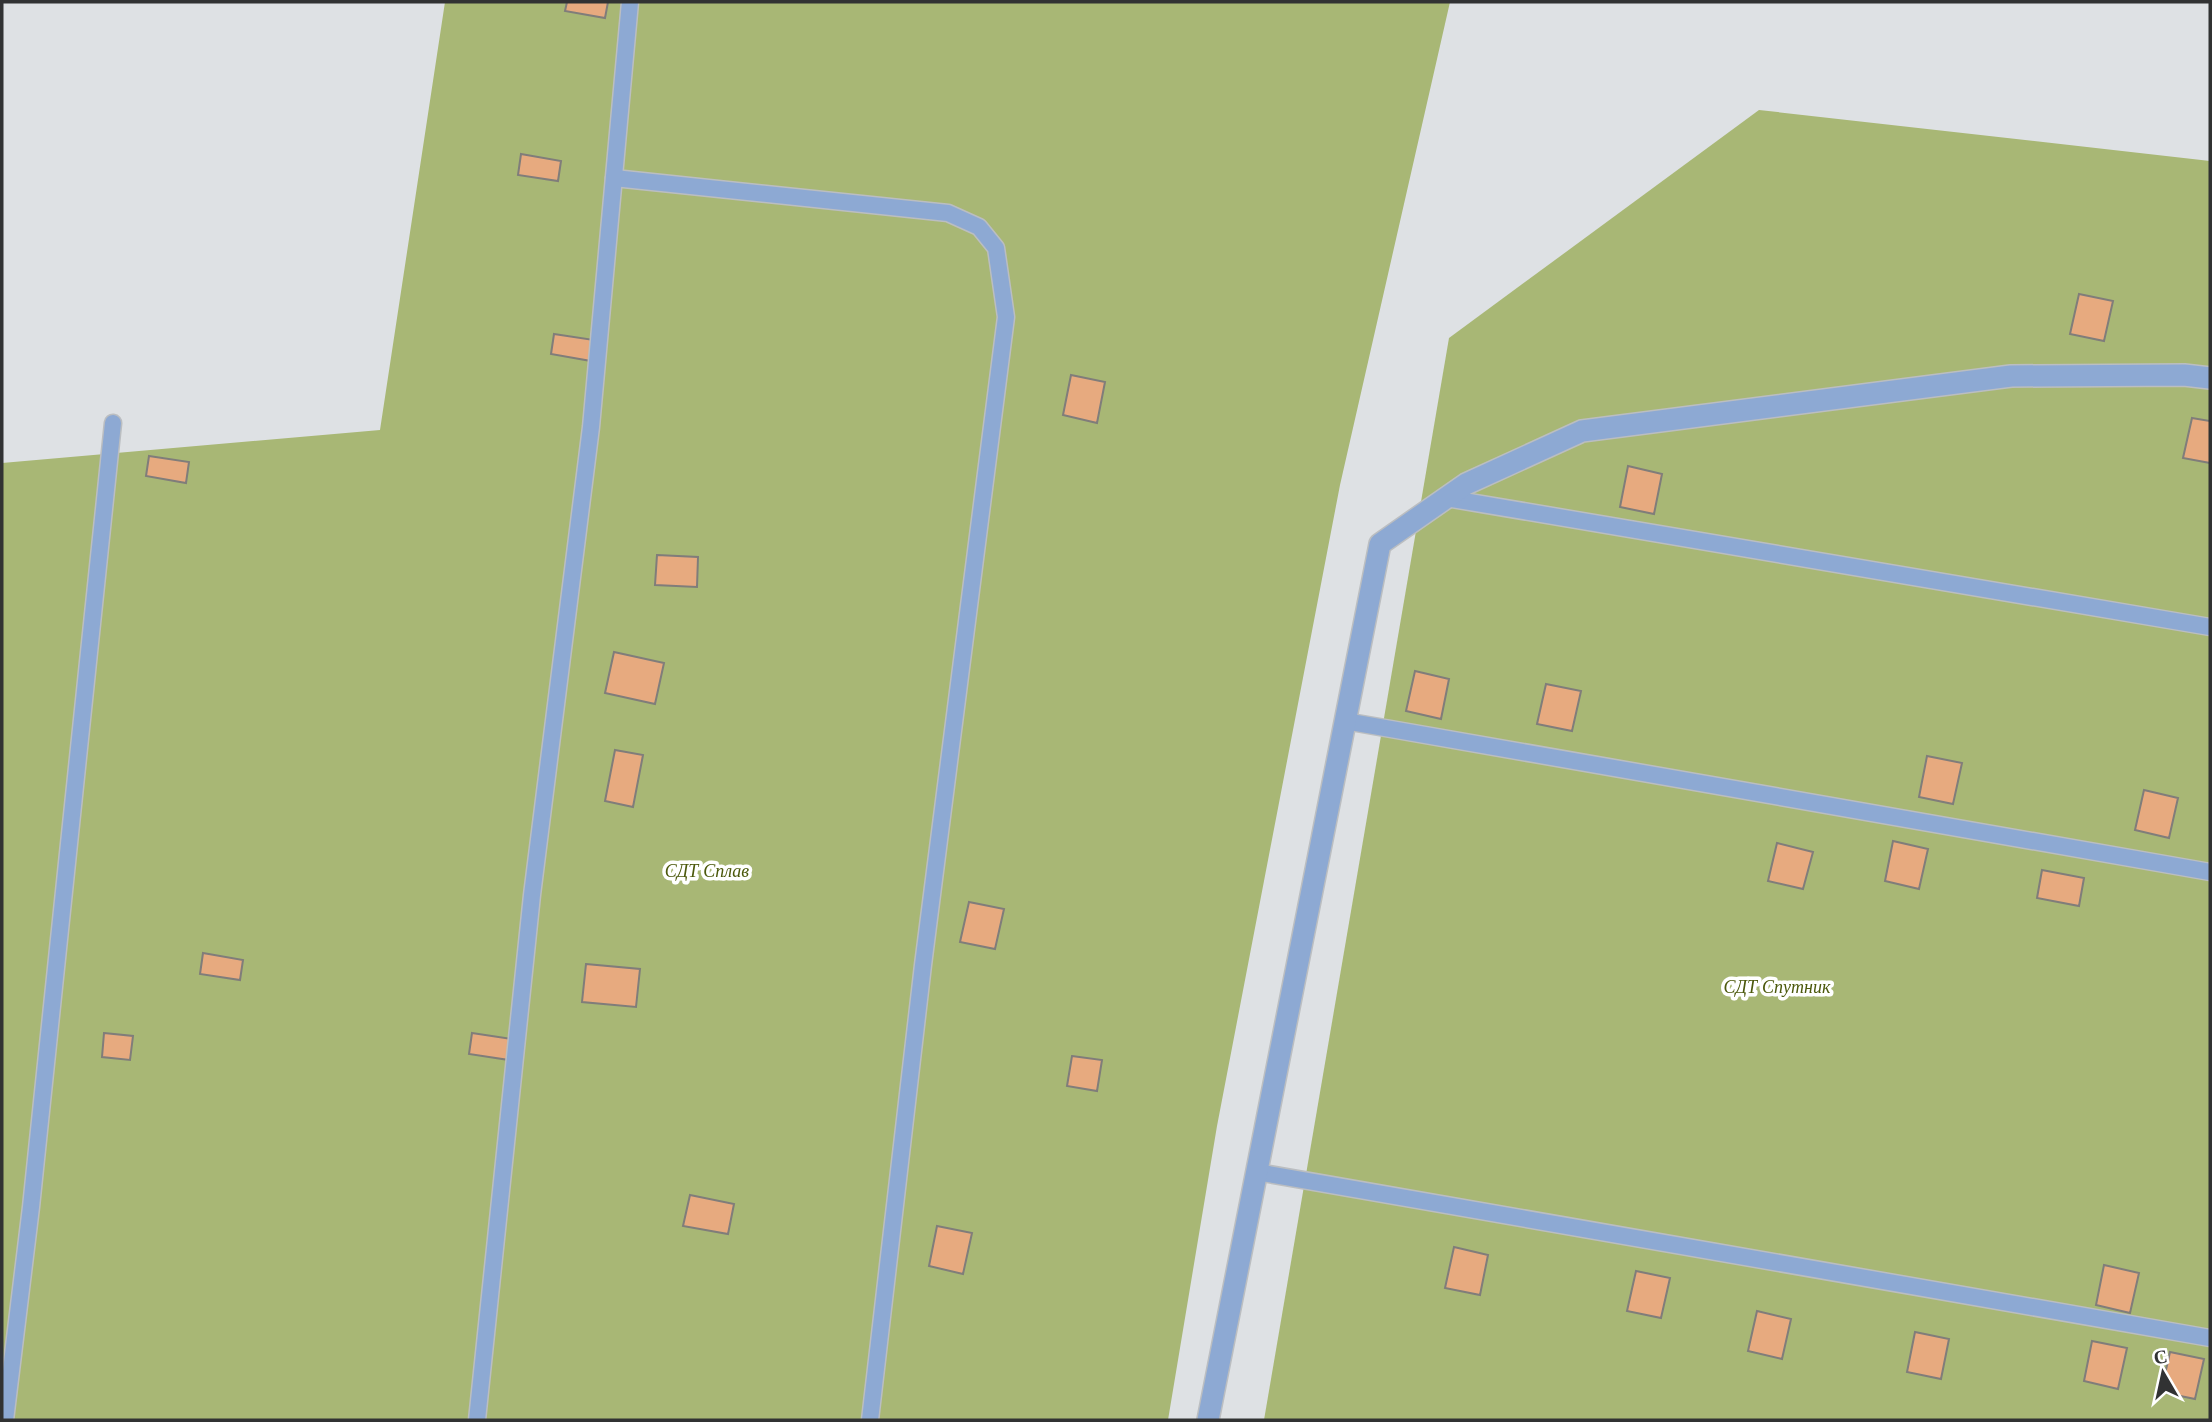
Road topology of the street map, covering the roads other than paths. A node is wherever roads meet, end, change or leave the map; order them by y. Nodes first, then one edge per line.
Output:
1 (630, 2) edge
2 (614, 178) junction
3 (2210, 378) edge
4 (113, 423) dead end
5 (1446, 498) junction
6 (2210, 627) edge
7 (1345, 721) junction
8 (2210, 872) edge
9 (1257, 1172) junction
10 (2210, 1338) edge
11 (5, 1420) edge
12 (477, 1420) edge
13 (870, 1420) edge
14 (1208, 1420) edge

1 - 2 lane
2 - 12 lane
2 - 13 lane
3 - 5 street
4 - 11 lane
5 - 6 lane
5 - 7 street
7 - 8 lane
7 - 9 street
9 - 10 lane
9 - 14 street

